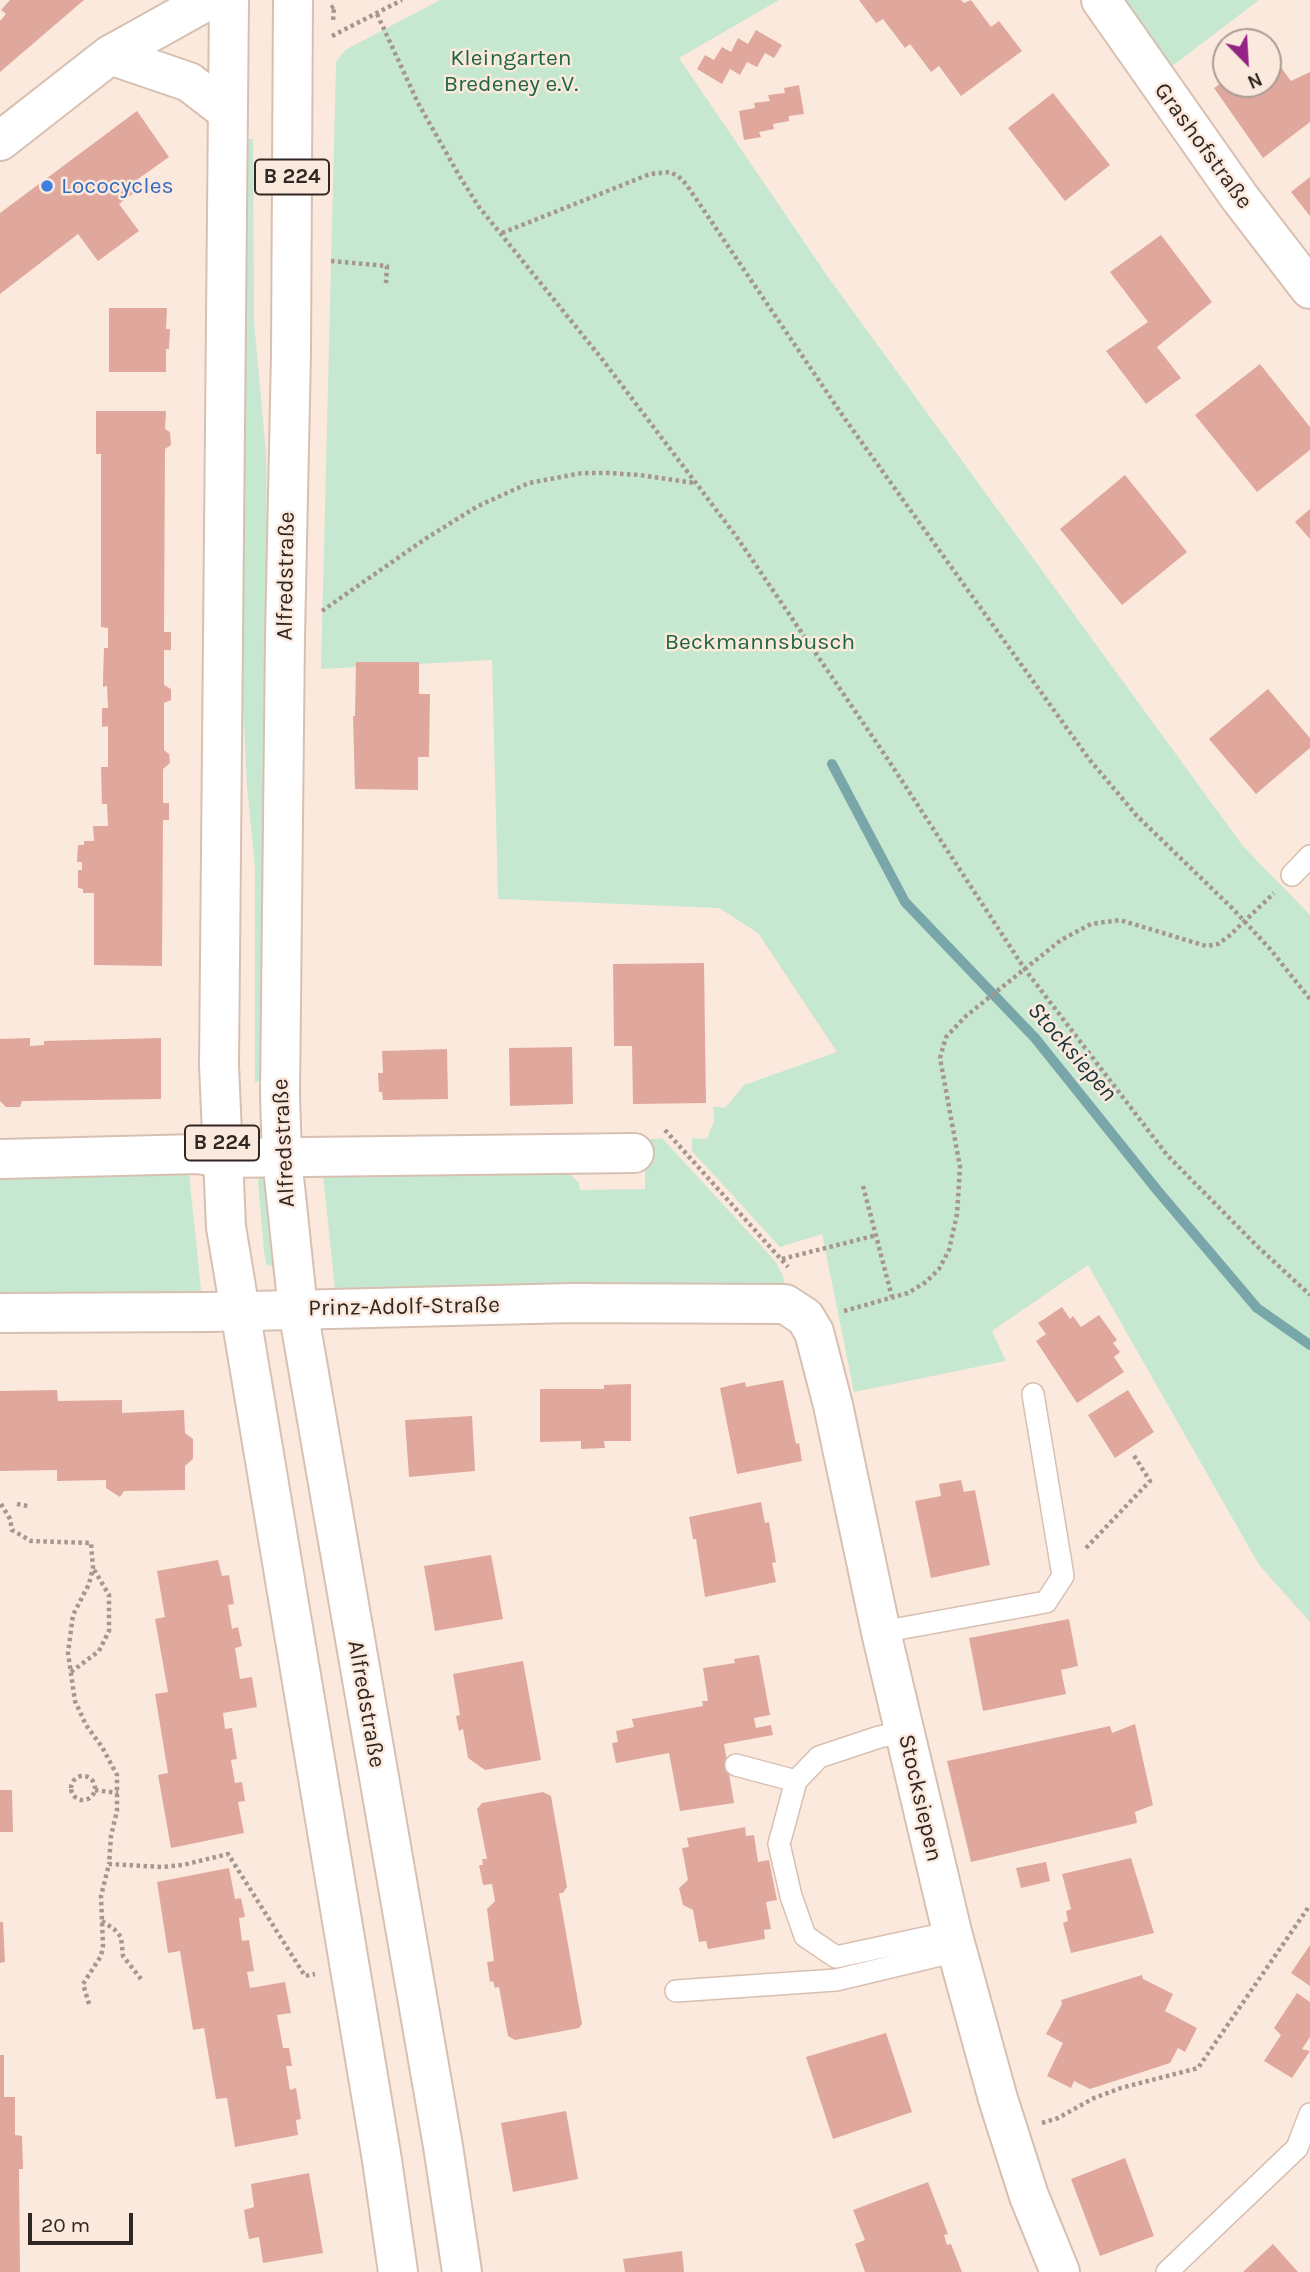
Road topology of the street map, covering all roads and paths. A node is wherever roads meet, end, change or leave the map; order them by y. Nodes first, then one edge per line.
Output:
1 (152, 0) edge
2 (209, 0) edge
3 (229, 0) edge
4 (293, 0) edge
5 (402, 0) edge
6 (1101, 0) edge
7 (377, 14) junction
8 (332, 36) dead end
9 (110, 55) junction
10 (228, 112) junction
11 (0, 141) edge
12 (502, 233) junction
13 (331, 261) dead end
14 (386, 283) dead end
15 (1310, 289) edge
16 (695, 483) junction
17 (285, 637) junction
18 (1310, 856) edge
19 (1292, 875) dead end
20 (1261, 905) dead end
21 (1245, 922) junction
22 (1024, 968) junction
23 (1310, 999) edge
24 (634, 1153) joint
25 (222, 1158) junction
26 (282, 1158) junction
27 (0, 1159) edge
28 (863, 1186) dead end
29 (877, 1235) junction
30 (782, 1259) junction
31 (1310, 1295) edge
32 (892, 1297) junction
33 (239, 1310) junction
34 (298, 1310) junction
35 (0, 1313) edge
36 (805, 1317) junction
37 (1034, 1394) dead end
38 (1132, 1454) dead end
39 (1, 1504) edge
40 (17, 1504) dead end
41 (28, 1506) dead end
42 (1060, 1560) junction
43 (93, 1568) junction
44 (881, 1632) junction
45 (71, 1672) junction
46 (904, 1732) junction
47 (736, 1765) dead end
48 (796, 1781) junction
49 (95, 1790) junction
50 (118, 1793) junction
51 (109, 1864) junction
52 (1310, 1905) edge
53 (102, 1921) junction
54 (955, 1942) junction
55 (326, 1972) dead end
56 (141, 1979) dead end
57 (676, 1991) dead end
58 (89, 2004) dead end
59 (1310, 2114) edge
60 (1035, 2125) dead end
61 (398, 2272) edge
62 (462, 2272) edge
63 (1060, 2272) edge
64 (1167, 2272) edge

1 - 9 main road
2 - 9 main road
3 - 10 main road, B 224
4 - 17 main road, Alfredstraße / B 224
5 - 7 path
6 - 15 main road, Grashofstraße
7 - 8 path
7 - 12 path
9 - 10 main road
9 - 11 main road
10 - 25 main road, B 224
12 - 16 path
12 - 21 path
13 - 14 path
16 - 17 path
16 - 22 path
17 - 26 main road, Alfredstraße / B 224
18 - 19 lane
20 - 21 path
21 - 22 path
21 - 23 path
22 - 31 path
22 - 32 path
24 - 26 main road
24 - 30 path
25 - 26 main road
25 - 27 main road
25 - 33 main road, B 224
26 - 34 main road, Alfredstraße / B 224
28 - 29 path
29 - 30 path
29 - 32 path
30 - 36 path
32 - 36 path
33 - 34 main road, Prinz-Adolf-Straße
33 - 35 main road, Prinz-Adolf-Straße
33 - 61 main road, B 224
34 - 36 main road, Prinz-Adolf-Straße
34 - 62 main road, Alfredstraße / B 224
36 - 44 main road, Stocksiepen
37 - 42 lane
38 - 42 path
39 - 43 path
40 - 41 path
42 - 44 lane
43 - 45 path
43 - 45 path
44 - 46 main road, Stocksiepen
45 - 50 path
46 - 48 lane
46 - 54 main road, Stocksiepen
47 - 48 lane
48 - 54 lane
49 - 49 path
49 - 50 path
50 - 51 path
51 - 53 path
51 - 55 path
52 - 60 path
53 - 56 path
53 - 58 path
54 - 57 lane
54 - 63 main road, Stocksiepen
59 - 64 lane

